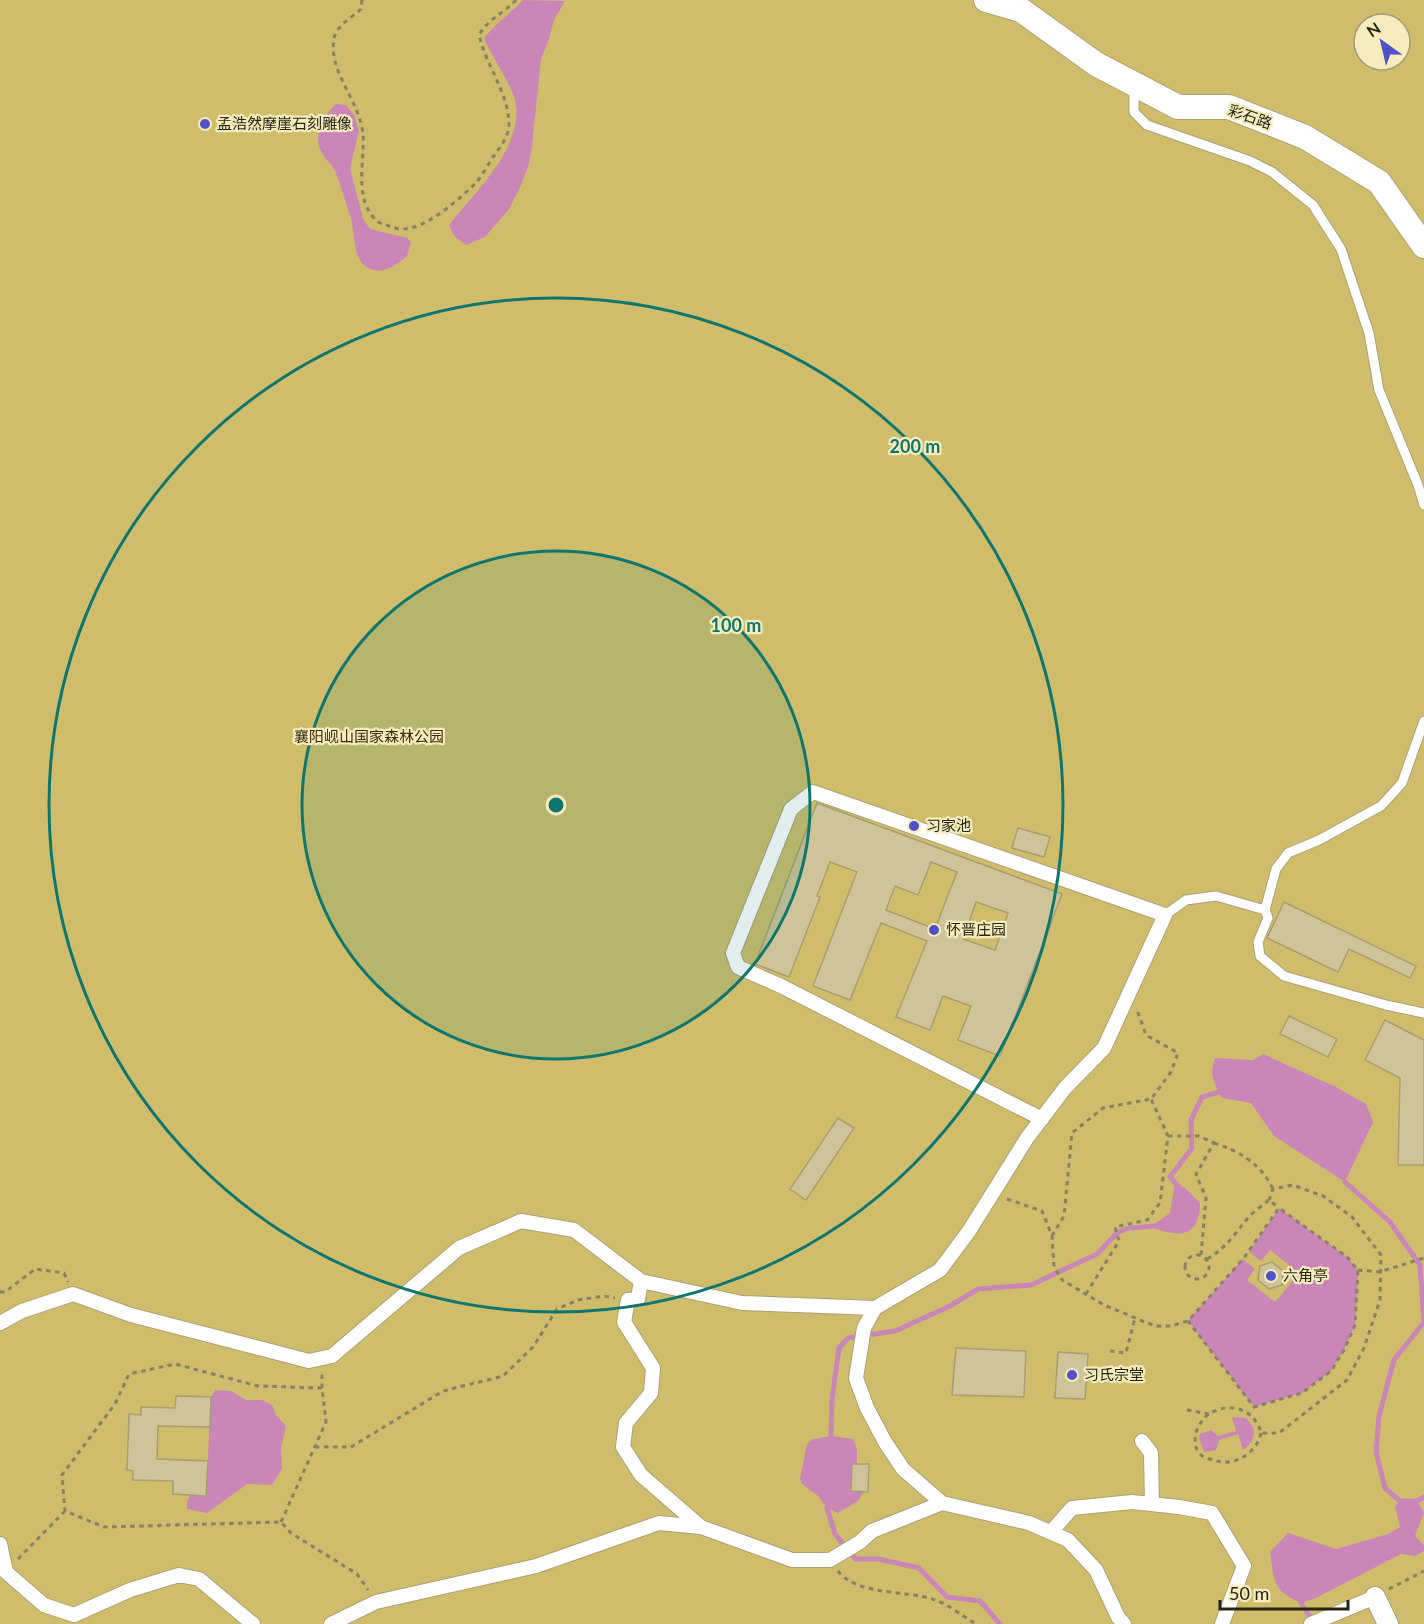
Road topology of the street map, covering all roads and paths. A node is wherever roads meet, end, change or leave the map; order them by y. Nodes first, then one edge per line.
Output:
1 (362, 0) edge
2 (516, 0) edge
3 (986, 0) edge
4 (1134, 83) junction
5 (1424, 246) edge
6 (1424, 505) edge
7 (1424, 721) edge
8 (1265, 910) junction
9 (1165, 915) junction
10 (1127, 998) junction
11 (1424, 1013) edge
12 (1151, 1099) junction
13 (1042, 1119) junction
14 (1168, 1136) junction
15 (1214, 1143) junction
16 (1273, 1189) junction
17 (990, 1197) junction
18 (1269, 1200) junction
19 (1279, 1208) junction
20 (1052, 1236) junction
21 (1201, 1255) junction
22 (1207, 1259) junction
23 (1423, 1259) edge
24 (1358, 1270) junction
25 (1379, 1272) junction
26 (641, 1281) junction
27 (0, 1292) edge
28 (73, 1294) junction
29 (1086, 1294) junction
30 (628, 1299) junction
31 (875, 1308) junction
32 (1135, 1318) junction
33 (1188, 1321) junction
34 (0, 1323) edge
35 (1110, 1351) dead end
36 (1187, 1410) dead end
37 (1209, 1414) junction
38 (1261, 1433) junction
39 (1142, 1441) dead end
40 (315, 1446) junction
41 (942, 1503) junction
42 (1152, 1504) junction
43 (65, 1512) junction
44 (282, 1522) junction
45 (701, 1527) junction
46 (1051, 1532) junction
47 (0, 1544) edge
48 (834, 1558) junction
49 (1424, 1571) edge
50 (6, 1572) junction
51 (1374, 1597) junction
52 (376, 1602) junction
53 (253, 1624) edge
54 (331, 1624) edge
55 (976, 1624) edge
56 (1124, 1624) edge
57 (1222, 1624) edge
58 (1311, 1624) edge
59 (1388, 1624) edge

1 - 2 path
3 - 4 street, 彩石路
4 - 5 street, 彩石路
4 - 6 lane
7 - 8 lane
8 - 9 lane
8 - 11 lane
9 - 10 street
9 - 13 street
10 - 12 path
10 - 13 street
12 - 14 path
12 - 20 path
13 - 17 street
14 - 15 path
14 - 29 path
15 - 16 path
15 - 21 path
16 - 18 path
16 - 25 path
17 - 20 path
17 - 31 street
18 - 19 path
18 - 22 path
19 - 24 path
19 - 33 path
20 - 29 path
21 - 22 path
21 - 22 path
23 - 25 path
24 - 25 path
24 - 33 path
25 - 38 path
26 - 28 street
26 - 30 street
26 - 31 street
27 - 28 path
28 - 34 street
29 - 32 path
30 - 40 path
30 - 45 street
31 - 41 street
32 - 33 path
32 - 35 path
36 - 37 path
37 - 38 path
37 - 38 path
39 - 42 street
40 - 43 path
40 - 44 path
41 - 46 street
41 - 48 street
42 - 46 street
42 - 57 street
43 - 44 path
43 - 50 path
44 - 52 path
45 - 48 street
45 - 52 street
46 - 56 street
47 - 50 street
48 - 55 path
49 - 51 path
50 - 53 street
51 - 58 street
51 - 59 street
52 - 54 street

